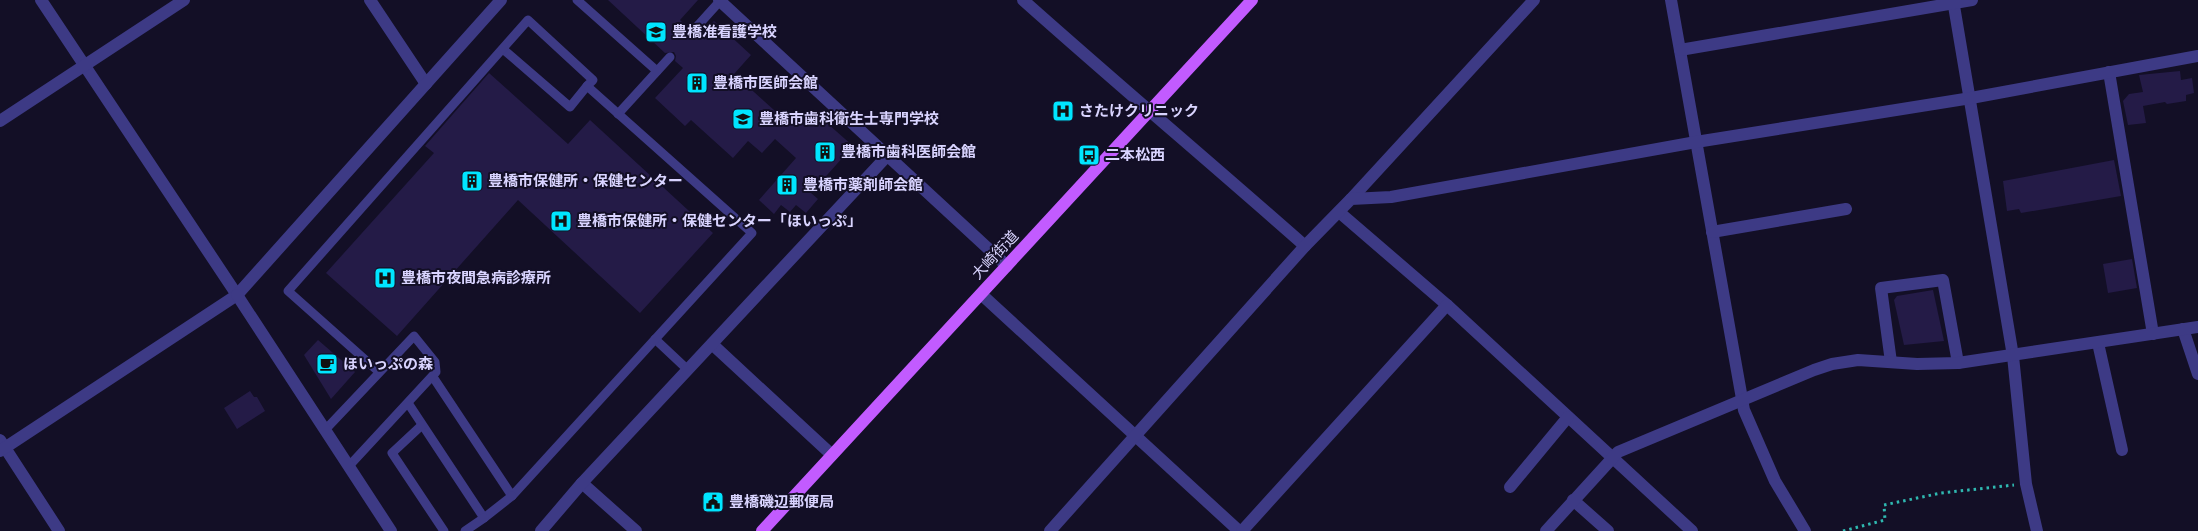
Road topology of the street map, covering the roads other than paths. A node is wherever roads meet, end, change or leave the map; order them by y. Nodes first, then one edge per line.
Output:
1 (41, 0) edge
2 (184, 0) edge
3 (370, 0) edge
4 (501, 0) edge
5 (577, 0) edge
6 (1023, 0) edge
7 (1252, 0) edge
8 (1534, 0) edge
9 (1671, 0) edge
10 (1972, 0) edge
11 (720, 1) edge
12 (1954, 2) edge
13 (692, 32) dead end
14 (503, 49) junction
15 (1680, 50) junction
16 (2198, 56) edge
17 (670, 57) dead end
18 (85, 66) junction
19 (657, 71) junction
20 (2109, 72) junction
21 (426, 84) junction
22 (587, 86) junction
23 (1971, 98) junction
24 (1150, 110) junction
25 (618, 114) junction
26 (0, 121) edge
27 (1696, 142) junction
28 (888, 155) junction
29 (1351, 199) junction
30 (1846, 209) dead end
31 (1339, 212) junction
32 (1712, 232) junction
33 (1305, 246) junction
34 (1007, 266) junction
35 (981, 294) junction
36 (237, 295) junction
37 (1447, 305) junction
38 (2198, 327) edge
39 (2184, 329) junction
40 (2153, 334) junction
41 (654, 339) junction
42 (2098, 343) junction
43 (712, 344) junction
44 (2013, 356) junction
45 (1891, 362) junction
46 (1958, 363) junction
47 (688, 370) junction
48 (379, 372) junction
49 (2198, 374) edge
50 (433, 377) junction
51 (1742, 401) junction
52 (408, 403) junction
53 (1568, 417) junction
54 (422, 425) junction
55 (325, 430) junction
56 (1136, 437) junction
57 (2, 447) edge
58 (2122, 450) dead end
59 (832, 454) junction
60 (1612, 457) junction
61 (349, 466) junction
62 (582, 483) junction
63 (1510, 487) dead end
64 (512, 496) junction
65 (1573, 500) junction
66 (484, 518) junction
67 (388, 530) edge
68 (59, 531) edge
69 (444, 531) edge
70 (465, 531) edge
71 (541, 531) edge
72 (636, 531) edge
73 (762, 531) edge
74 (1050, 531) edge
75 (1239, 531) edge
76 (1242, 531) edge
77 (1546, 531) edge
78 (1608, 531) edge
79 (1692, 531) edge
80 (1804, 531) edge
81 (2037, 531) edge

1 - 18 street
2 - 18 street
3 - 21 street
4 - 21 street
5 - 19 lane
6 - 24 street
7 - 24 main road, 大崎街道
8 - 29 street
9 - 15 street
10 - 12 street
11 - 13 lane
11 - 28 street
12 - 15 street
12 - 23 street
14 - 22 lane
14 - 22 lane
14 - 48 lane
15 - 27 street
16 - 20 street
17 - 19 lane
18 - 26 street
18 - 36 street
19 - 25 lane
20 - 23 street
20 - 40 street
21 - 36 street
22 - 25 lane
23 - 27 street
23 - 44 street
24 - 33 street
24 - 34 main road, 大崎街道
25 - 41 lane
27 - 29 street
27 - 32 street
28 - 34 street
28 - 43 street
29 - 31 street
30 - 32 street
31 - 33 street
31 - 37 street
32 - 51 street
33 - 56 street
34 - 35 main road, 大崎街道
35 - 56 street
35 - 59 main road, 大崎街道
36 - 55 street
36 - 57 street
37 - 53 street
37 - 76 street
38 - 39 street
39 - 40 street
39 - 49 street
40 - 42 street
41 - 47 lane
41 - 64 lane
42 - 44 street
42 - 58 street
43 - 47 street
43 - 59 street
44 - 46 street
44 - 81 street
45 - 46 street
45 - 46 street
45 - 51 street
47 - 62 street
48 - 50 lane
48 - 55 lane
50 - 52 lane
50 - 64 lane
51 - 60 street
51 - 80 street
52 - 54 lane
52 - 61 lane
53 - 60 street
53 - 63 street
54 - 66 lane
54 - 69 lane
55 - 61 street
56 - 74 street
56 - 75 street
57 - 68 street
59 - 73 main road, 大崎街道
60 - 65 street
60 - 79 street
61 - 67 street
62 - 71 street
62 - 72 street
64 - 66 lane
65 - 77 street
65 - 78 street
66 - 70 lane

